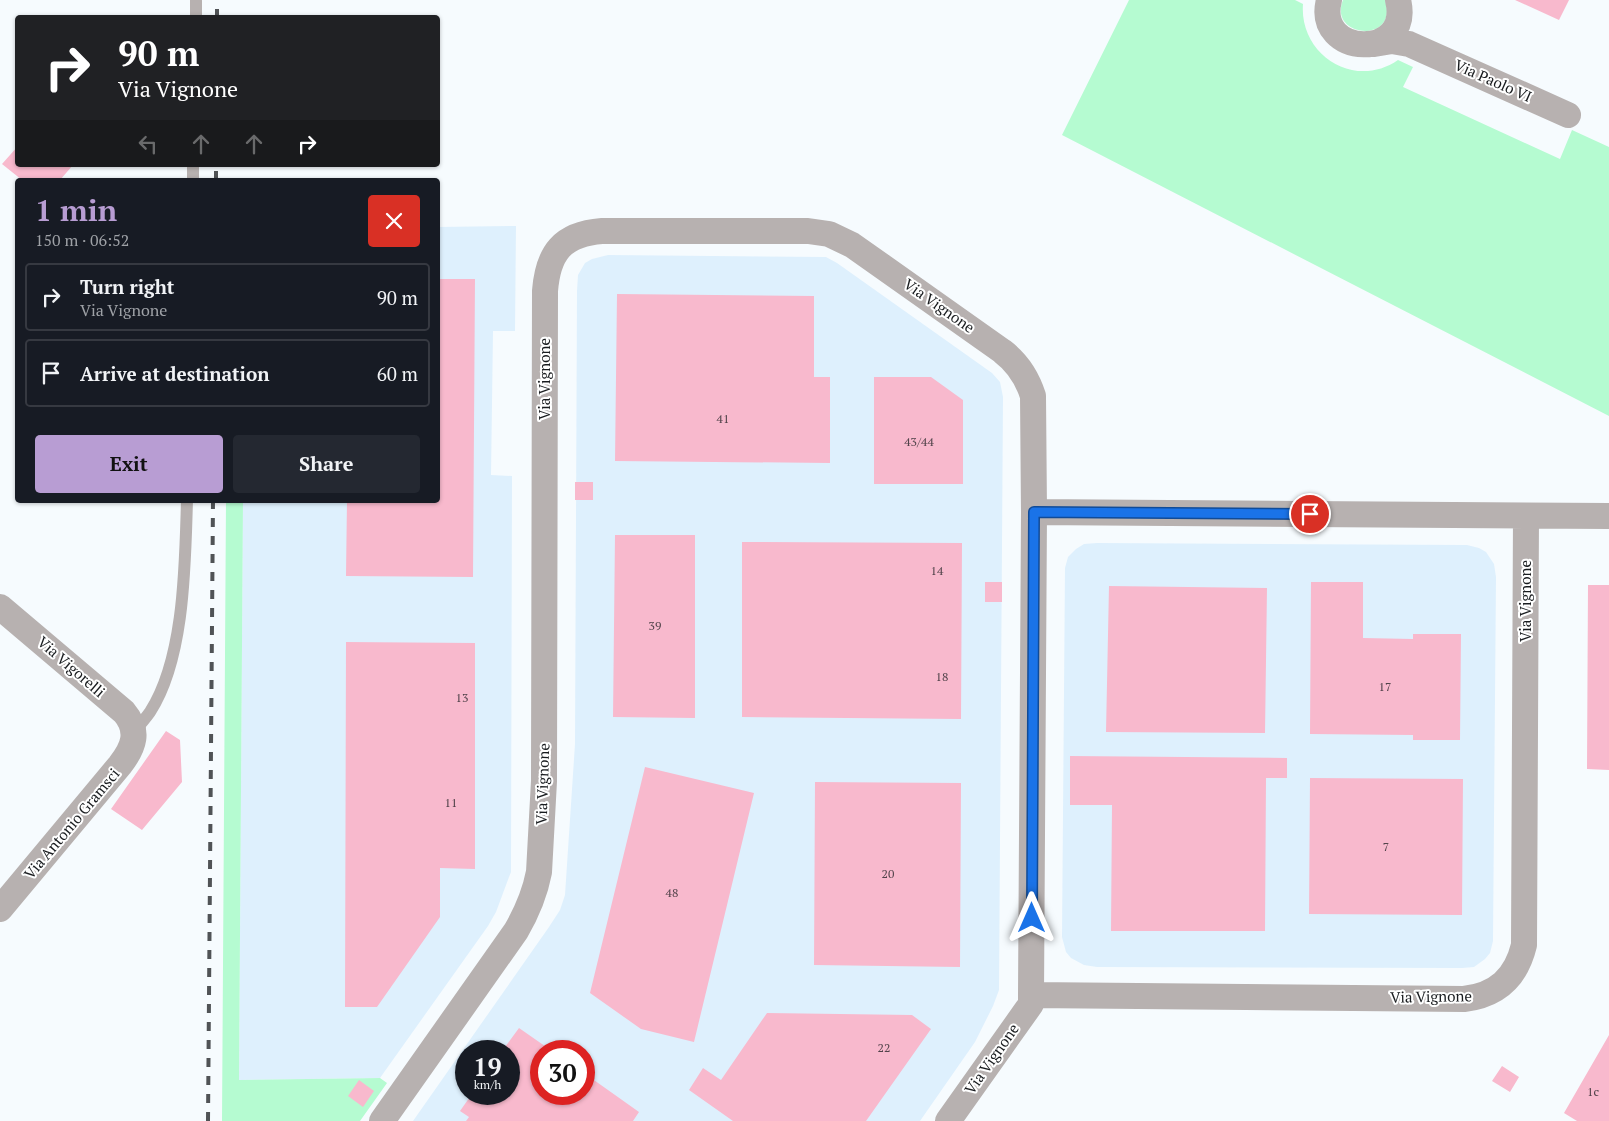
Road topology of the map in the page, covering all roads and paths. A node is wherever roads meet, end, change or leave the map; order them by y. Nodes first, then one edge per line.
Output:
1 (1329, 0) edge
2 (196, 1) dead end
3 (1399, 6) edge
4 (196, 15) edge
5 (1374, 44) junction
6 (1418, 47) junction
7 (1568, 115) dead end
8 (186, 503) edge
9 (1034, 512) junction
10 (1609, 512) edge
11 (1526, 516) junction
12 (1570, 516) junction
13 (1609, 516) edge
14 (0, 606) edge
15 (134, 733) junction
16 (0, 909) edge
17 (1031, 995) junction
18 (382, 1121) edge
19 (948, 1121) edge

1 - 5 street, Via Paolo VI
2 - 4 lane
3 - 5 street, Via Paolo VI
3 - 6 street, Via Paolo VI
5 - 6 street, Via Paolo VI
6 - 7 street, Via Paolo VI
8 - 15 lane
9 - 11 street
9 - 17 street, Via Vignone
9 - 18 street, Via Vignone
10 - 12 street
11 - 12 street
11 - 17 street, Via Vignone
12 - 13 street
14 - 15 street, Via Vigorelli
15 - 16 street, Via Antonio Gramsci
17 - 19 street, Via Vignone

